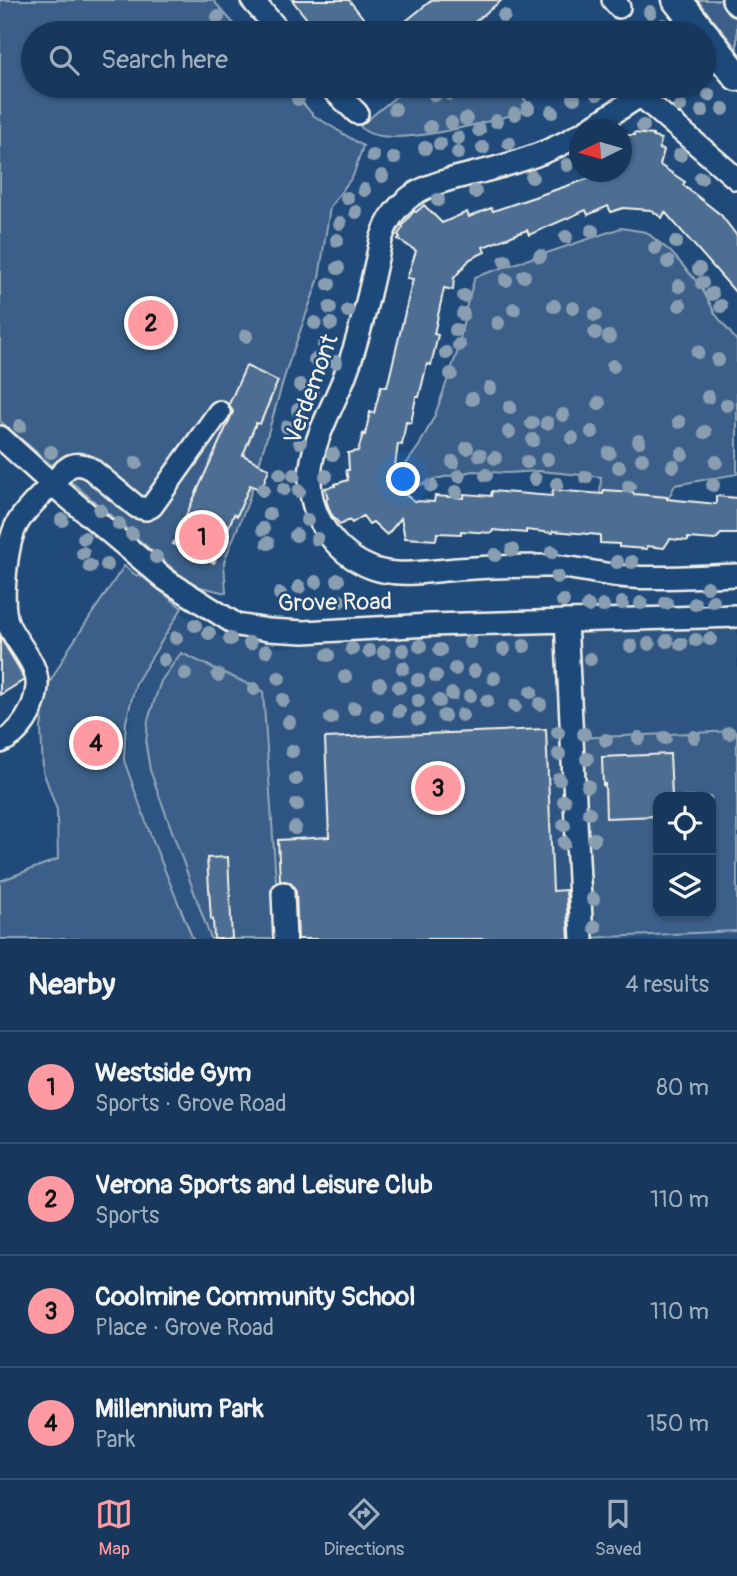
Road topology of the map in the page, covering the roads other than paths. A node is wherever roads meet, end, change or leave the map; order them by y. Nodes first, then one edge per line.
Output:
1 (252, 0) edge
2 (677, 0) edge
3 (733, 0) edge
4 (737, 5) edge
5 (270, 21) edge
6 (692, 21) edge
7 (716, 52) edge
8 (737, 76) edge
9 (341, 98) edge
10 (637, 98) edge
11 (655, 98) edge
12 (357, 113) dead end
13 (604, 119) edge
14 (569, 139) edge
15 (737, 179) edge
16 (219, 412) dead end
17 (0, 437) edge
18 (52, 484) junction
19 (737, 575) edge
20 (737, 616) edge
21 (566, 621) junction
22 (0, 742) edge
23 (283, 893) dead end
24 (285, 939) edge
25 (582, 939) edge

1 - 5 street
2 - 6 main road
3 - 4 street
7 - 8 main road
9 - 12 street
10 - 13 street
11 - 15 street
14 - 19 street, Verdemont
16 - 18 street
17 - 18 street, Grove Road
18 - 21 street, Grove Road
18 - 22 street
20 - 21 street, Grove Road
21 - 25 street
23 - 24 street

